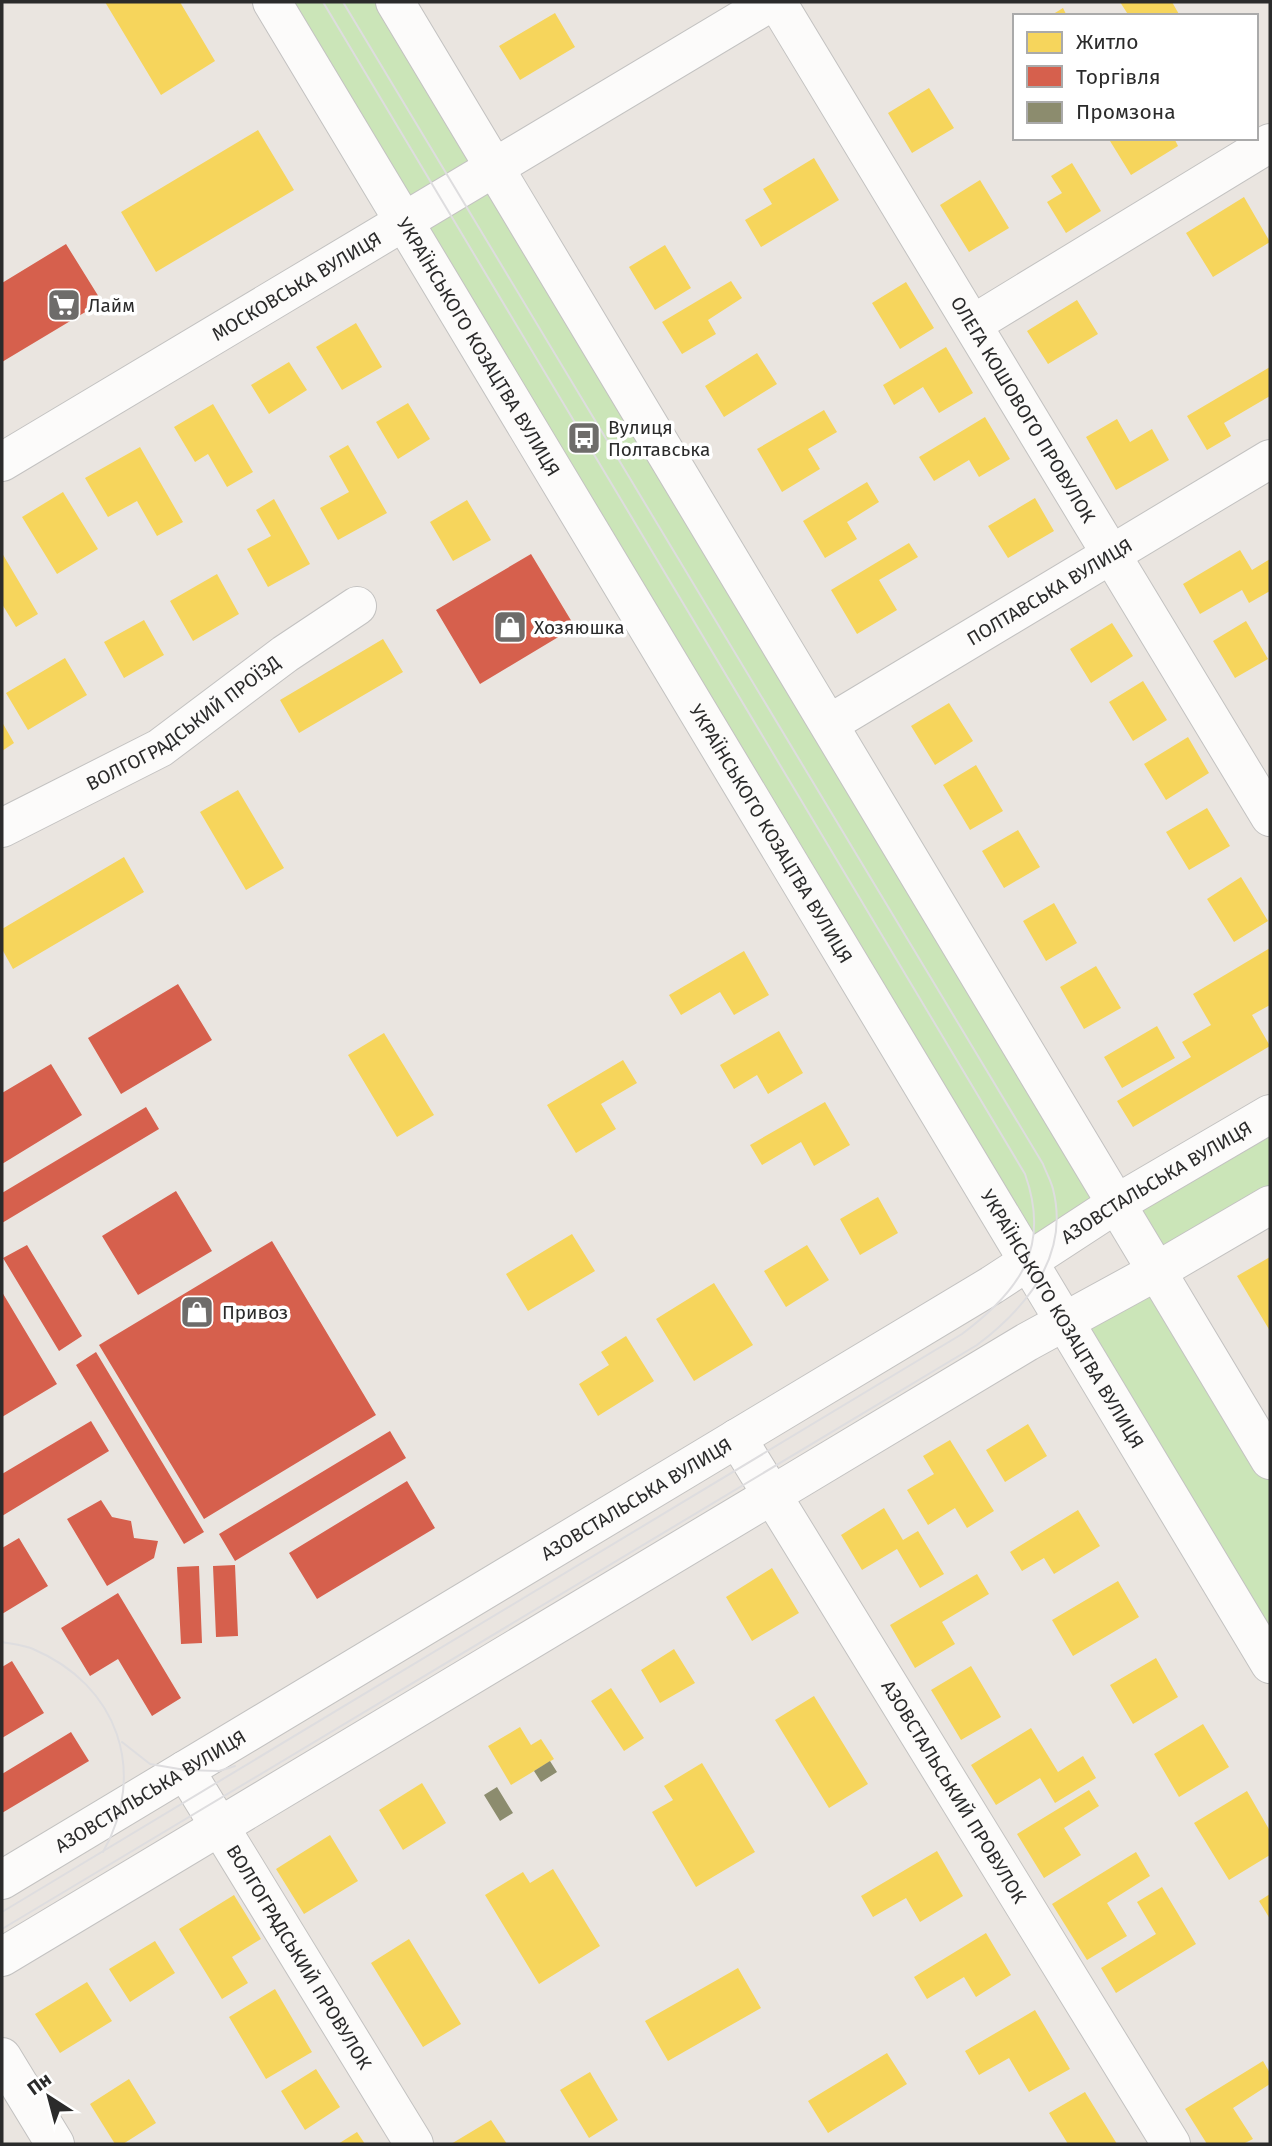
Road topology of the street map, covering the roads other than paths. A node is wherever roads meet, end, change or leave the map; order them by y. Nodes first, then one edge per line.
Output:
1 (272, 2) edge
2 (395, 2) edge
3 (771, 2) edge
4 (778, 2) edge
5 (1270, 143) edge
6 (494, 167) junction
7 (404, 222) junction
8 (973, 324) junction
9 (1270, 460) edge
10 (2, 462) edge
11 (1112, 555) junction
12 (357, 606) dead end
13 (829, 724) junction
14 (1270, 817) edge
15 (2, 828) edge
16 (1270, 1114) edge
17 (1116, 1204) junction
18 (1270, 1205) edge
19 (1029, 1262) junction
20 (1157, 1271) junction
21 (1064, 1321) junction
22 (737, 1438) junction
23 (1270, 1460) edge
24 (772, 1495) junction
25 (1270, 1664) edge
26 (185, 1770) junction
27 (220, 1826) junction
28 (2, 1880) edge
29 (2, 1957) edge
30 (2, 2057) edge
31 (55, 2144) edge
32 (414, 2144) edge
33 (1171, 2144) edge

1 - 7 street, УКРАЇНСЬКОГО КОЗАЦТВА ВУЛИЦЯ
2 - 6 street
3 - 6 street, МОСКОВСЬКА ВУЛИЦЯ
4 - 8 street, ОЛЕГА КОШОВОГО ПРОВУЛОК
5 - 8 street
6 - 7 street, МОСКОВСЬКА ВУЛИЦЯ
6 - 13 street
7 - 10 street, МОСКОВСЬКА ВУЛИЦЯ
7 - 19 street, УКРАЇНСЬКОГО КОЗАЦТВА ВУЛИЦЯ
8 - 11 street, ОЛЕГА КОШОВОГО ПРОВУЛОК
9 - 11 street, ПОЛТАВСЬКА ВУЛИЦЯ
11 - 13 street, ПОЛТАВСЬКА ВУЛИЦЯ
11 - 14 street, ОЛЕГА КОШОВОГО ПРОВУЛОК
12 - 15 street, ВОЛГОГРАДСЬКИЙ ПРОЇЗД
13 - 17 street
16 - 17 street, АЗОВСТАЛЬСЬКА ВУЛИЦЯ
17 - 19 street, АЗОВСТАЛЬСЬКА ВУЛИЦЯ
17 - 20 street
18 - 20 street
19 - 21 street, УКРАЇНСЬКОГО КОЗАЦТВА ВУЛИЦЯ
19 - 22 street, АЗОВСТАЛЬСЬКА ВУЛИЦЯ
20 - 21 street
20 - 23 street
21 - 24 street
21 - 25 street, УКРАЇНСЬКОГО КОЗАЦТВА ВУЛИЦЯ
22 - 24 street, АЗОВСТАЛЬСЬКИЙ ПРОВУЛОК
22 - 26 street, АЗОВСТАЛЬСЬКА ВУЛИЦЯ
24 - 27 street
24 - 33 street, АЗОВСТАЛЬСЬКИЙ ПРОВУЛОК
26 - 27 street, ВОЛГОГРАДСЬКИЙ ПРОВУЛОК
26 - 28 street, АЗОВСТАЛЬСЬКА ВУЛИЦЯ
27 - 29 street
27 - 32 street, ВОЛГОГРАДСЬКИЙ ПРОВУЛОК
30 - 31 street

